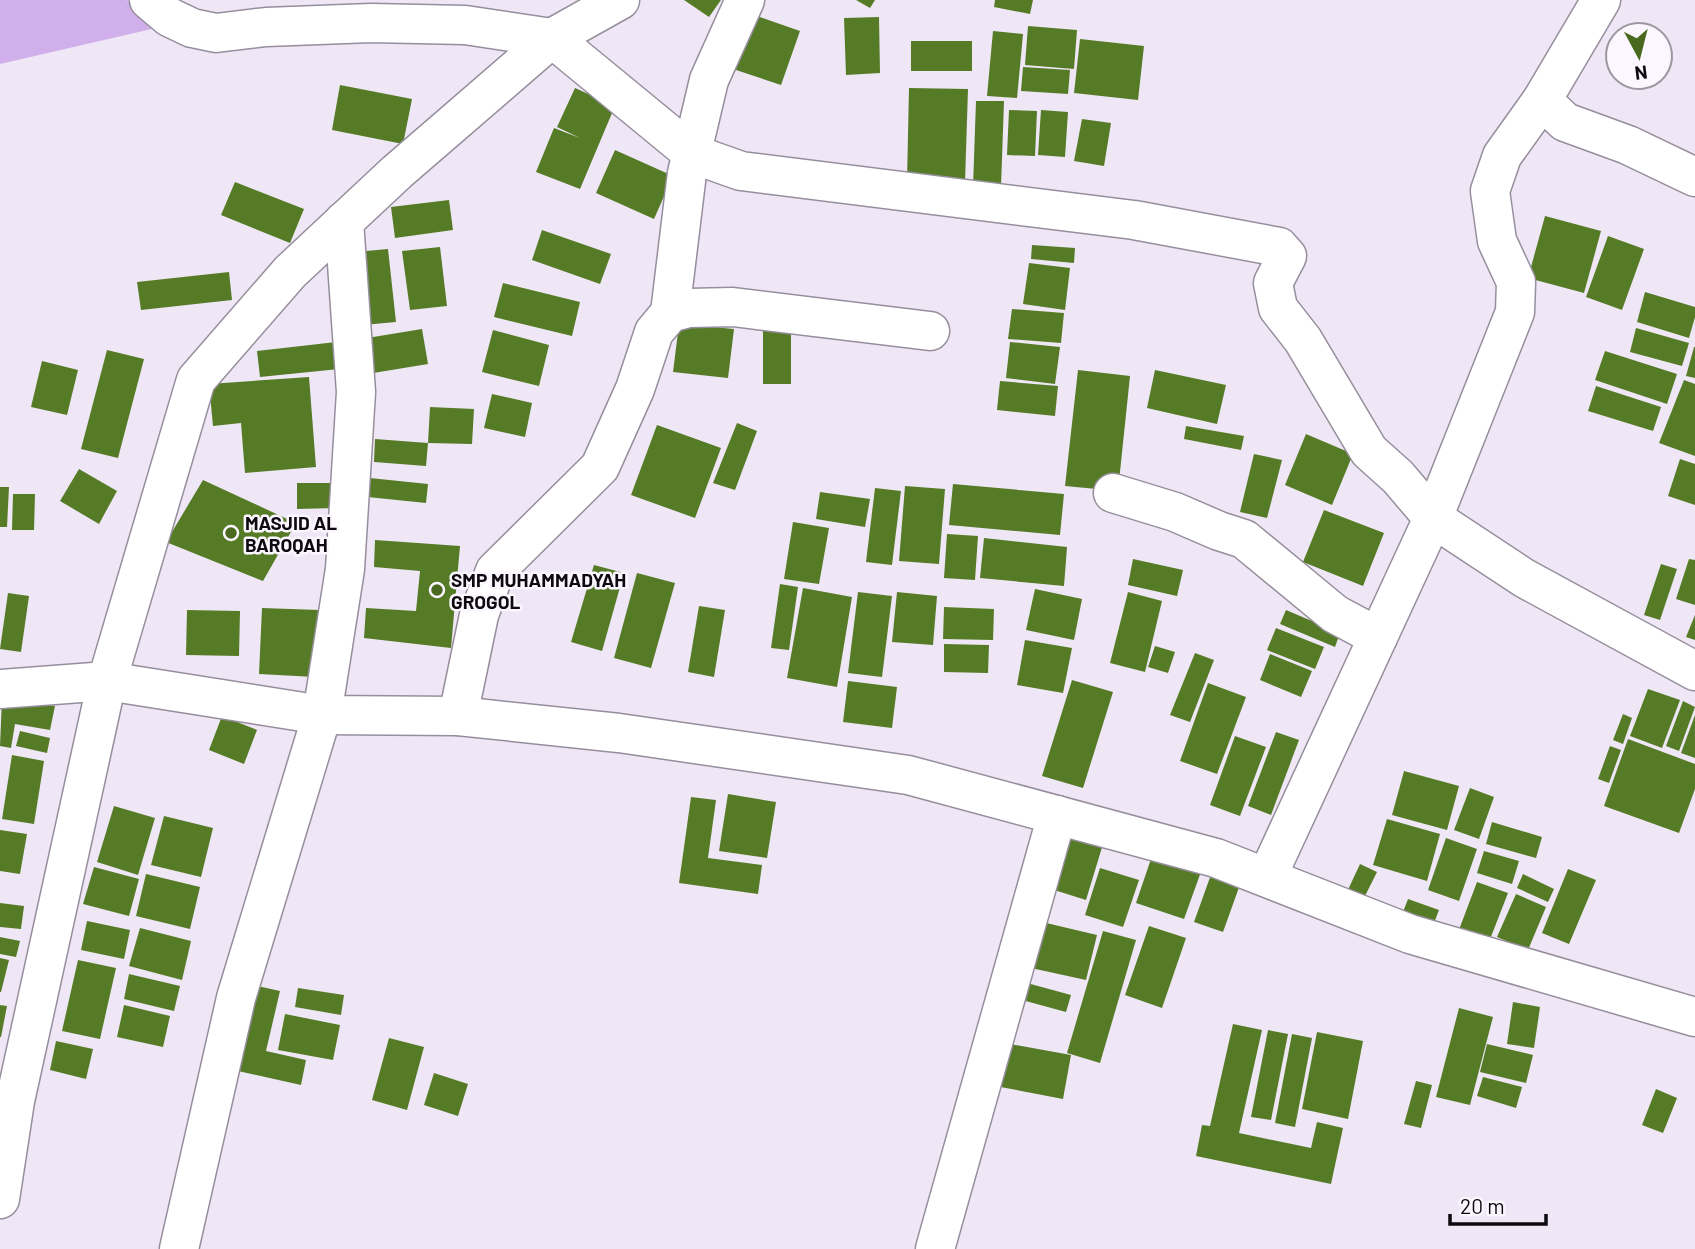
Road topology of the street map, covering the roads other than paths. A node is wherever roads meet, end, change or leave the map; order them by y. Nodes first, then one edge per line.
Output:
1 (149, 0) edge
2 (620, 0) edge
3 (745, 0) edge
4 (1601, 0) edge
5 (552, 38) junction
6 (1542, 100) junction
7 (693, 154) junction
8 (1695, 177) edge
9 (344, 221) junction
10 (670, 313) junction
11 (930, 331) dead end
12 (1113, 493) dead end
13 (1433, 518) junction
14 (1377, 637) junction
15 (1695, 671) edge
16 (107, 681) junction
17 (0, 689) edge
18 (322, 715) junction
19 (458, 716) junction
20 (1057, 815) junction
21 (1267, 877) junction
22 (1695, 1017) edge
23 (0, 1199) edge
24 (179, 1249) edge
25 (935, 1249) edge

1 - 5 street
2 - 5 street
3 - 7 street
4 - 6 street
5 - 7 street
5 - 9 street
6 - 8 street
6 - 13 street
7 - 10 street
7 - 13 street
9 - 16 street
9 - 18 street
10 - 11 street
10 - 19 street
12 - 14 street
13 - 14 street
13 - 15 street
14 - 21 street
16 - 17 street
16 - 18 street
16 - 23 street
18 - 19 street
18 - 24 street
19 - 20 street
20 - 21 street
20 - 25 street
21 - 22 street

